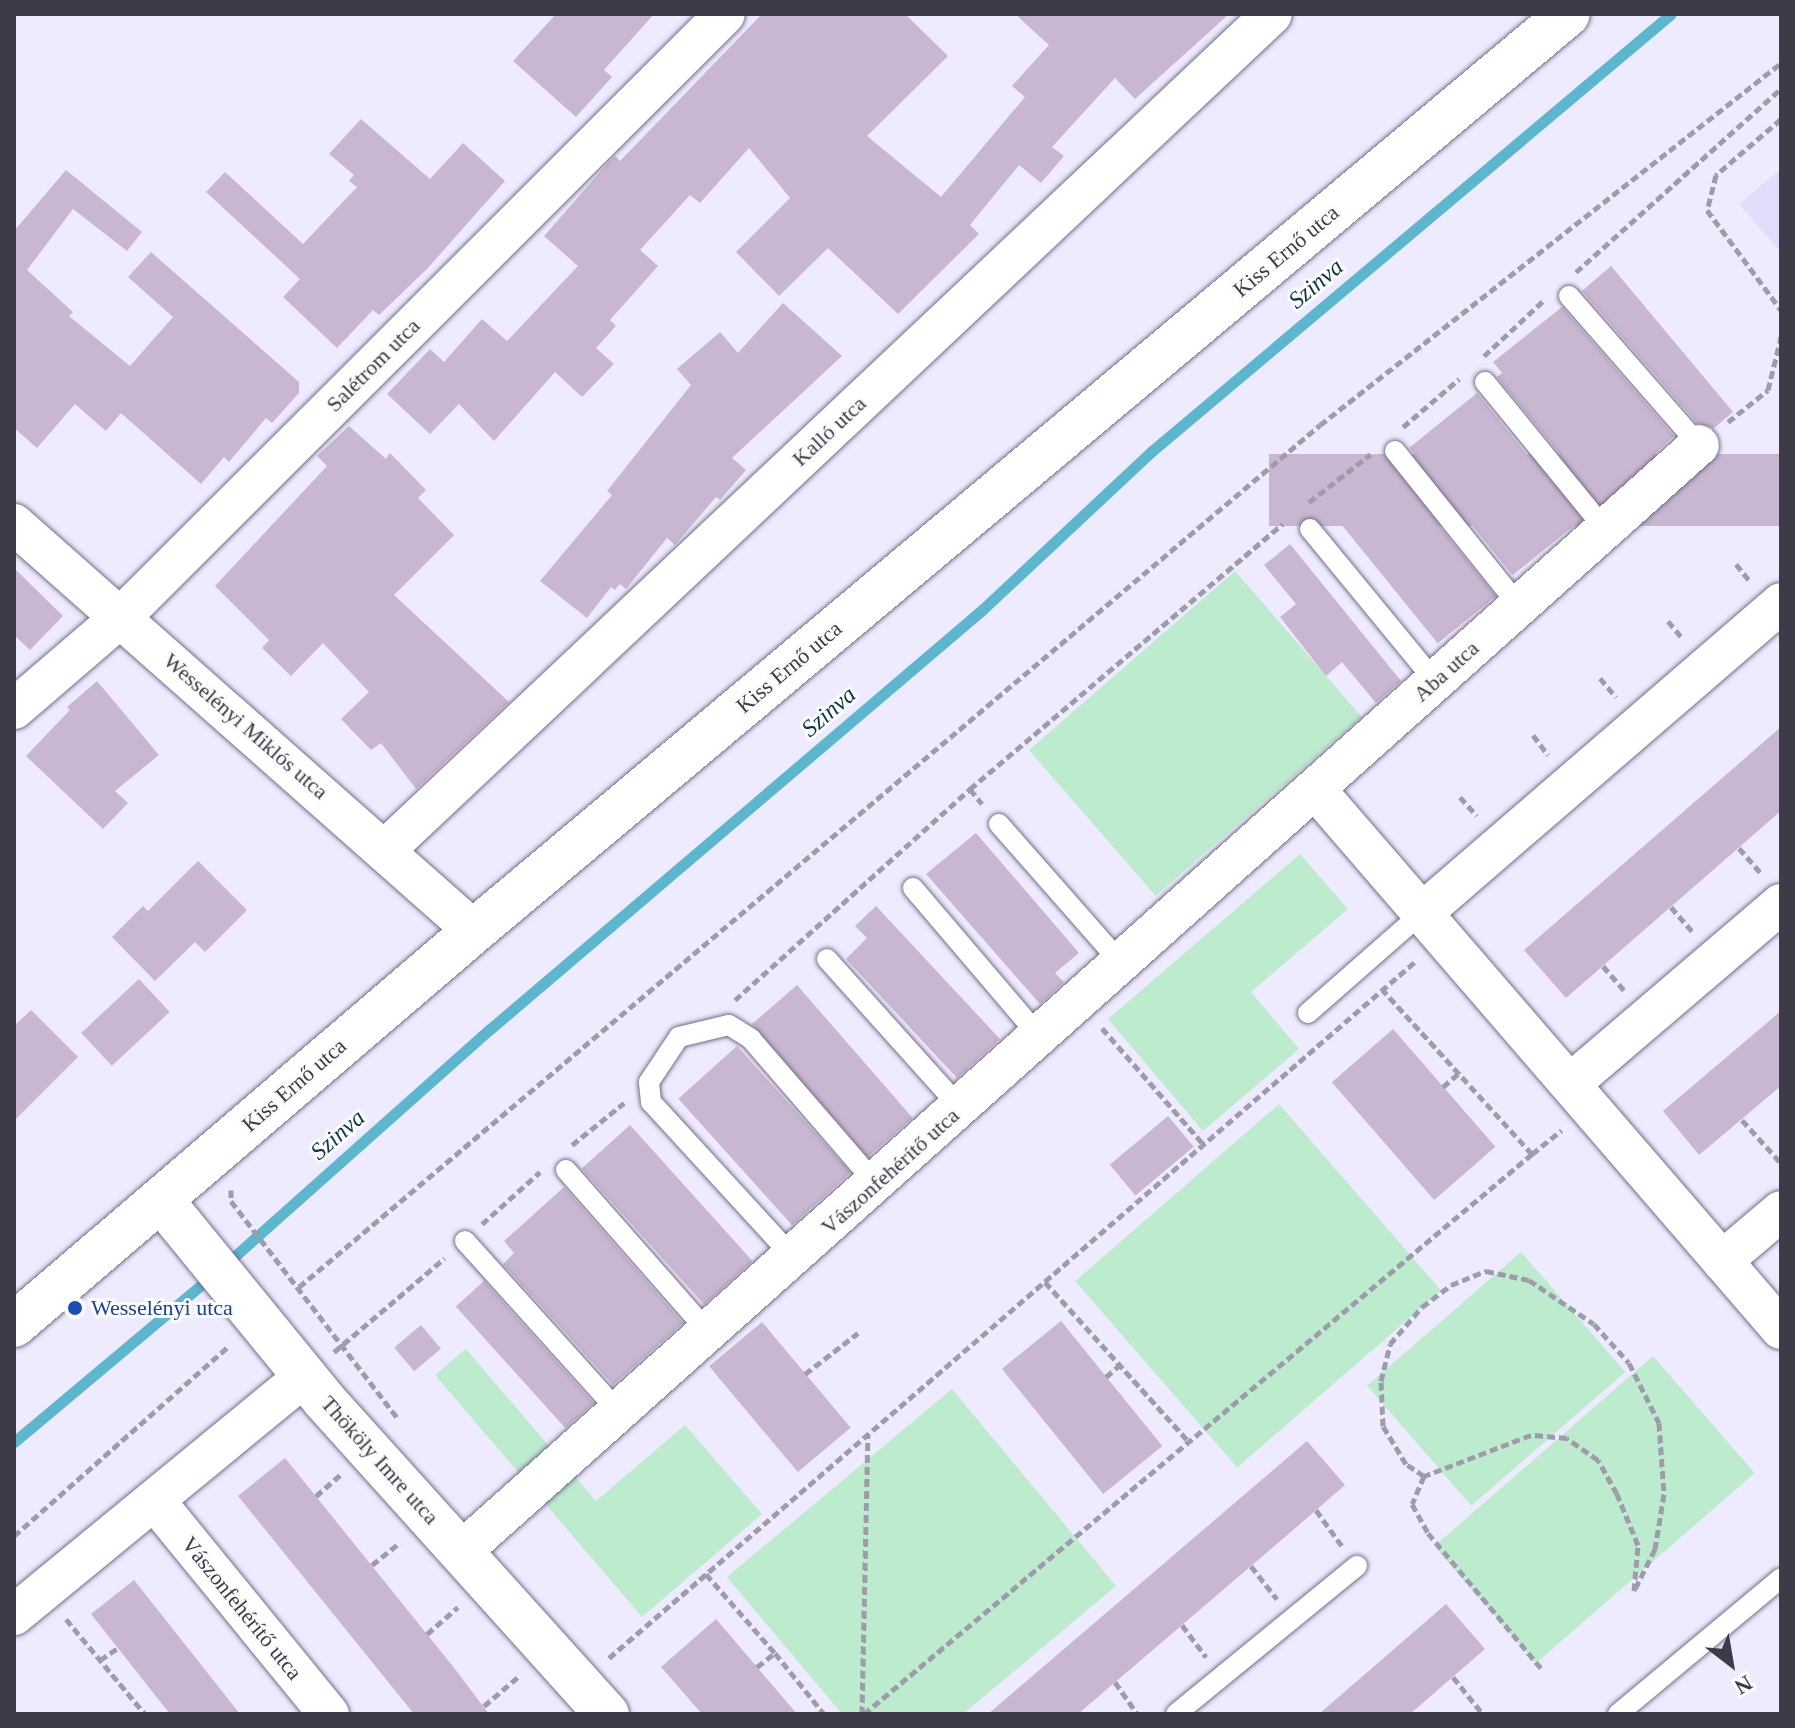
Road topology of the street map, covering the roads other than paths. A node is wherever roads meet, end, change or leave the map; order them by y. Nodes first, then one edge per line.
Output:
1 (725, 14) edge
2 (1272, 14) edge
3 (1568, 14) edge
4 (1568, 288) road end
5 (1478, 375) road end
6 (1389, 445) road end
7 (1699, 445) joint
8 (14, 524) edge
9 (1310, 529) dead end
10 (1605, 529) junction
11 (1781, 603) edge
12 (1519, 606) junction
13 (121, 617) junction
14 (1435, 681) junction
15 (14, 709) edge
16 (1315, 789) junction
17 (999, 824) dead end
18 (386, 849) junction
19 (913, 888) dead end
20 (1781, 904) edge
21 (1433, 925) junction
22 (474, 931) junction
23 (827, 959) dead end
24 (1121, 963) junction
25 (1308, 1013) dead end
26 (1040, 1037) junction
27 (1570, 1084) junction
28 (960, 1107) junction
29 (566, 1170) dead end
30 (876, 1184) junction
31 (161, 1200) junction
32 (1781, 1211) edge
33 (465, 1241) dead end
34 (794, 1258) junction
35 (1722, 1261) junction
36 (14, 1325) edge
37 (1781, 1329) edge
38 (710, 1334) junction
39 (305, 1376) junction
40 (621, 1414) junction
41 (155, 1501) junction
42 (462, 1551) junction
43 (1357, 1566) road end
44 (1781, 1578) edge
45 (14, 1615) edge
46 (329, 1714) edge
47 (607, 1714) edge
48 (1176, 1714) edge
49 (1618, 1714) edge

1 - 13 street, Salétrom utca
2 - 18 street, Kalló utca
3 - 22 street, Kiss Ernő utca
4 - 7 lane
5 - 10 lane
6 - 12 lane
7 - 10 street, Aba utca
8 - 13 street, Wesselényi Miklós utca
9 - 14 lane
10 - 12 street, Aba utca
11 - 21 street
12 - 14 street, Aba utca
13 - 15 street, Salétrom utca
13 - 18 street, Wesselényi Miklós utca
14 - 16 street, Aba utca
16 - 21 street
16 - 24 street, Vászonfehérítő utca
17 - 24 lane
18 - 22 street, Wesselényi Miklós utca
19 - 26 lane
20 - 27 street
21 - 25 lane
21 - 27 street
22 - 31 street, Kiss Ernő utca
23 - 28 lane
24 - 26 street, Vászonfehérítő utca
26 - 28 street, Vászonfehérítő utca
27 - 35 street
28 - 30 street, Vászonfehérítő utca
29 - 38 lane
30 - 34 street, Vászonfehérítő utca
30 - 34 lane
31 - 36 street, Kiss Ernő utca
31 - 39 street, Thököly Imre utca
32 - 35 street
33 - 40 lane
34 - 38 street, Vászonfehérítő utca
35 - 37 street
38 - 40 street, Vászonfehérítő utca
39 - 41 street
39 - 42 street, Thököly Imre utca
40 - 42 street, Vászonfehérítő utca
41 - 45 street
41 - 46 street, Vászonfehérítő utca
42 - 47 street, Thököly Imre utca
43 - 48 lane
44 - 49 lane

